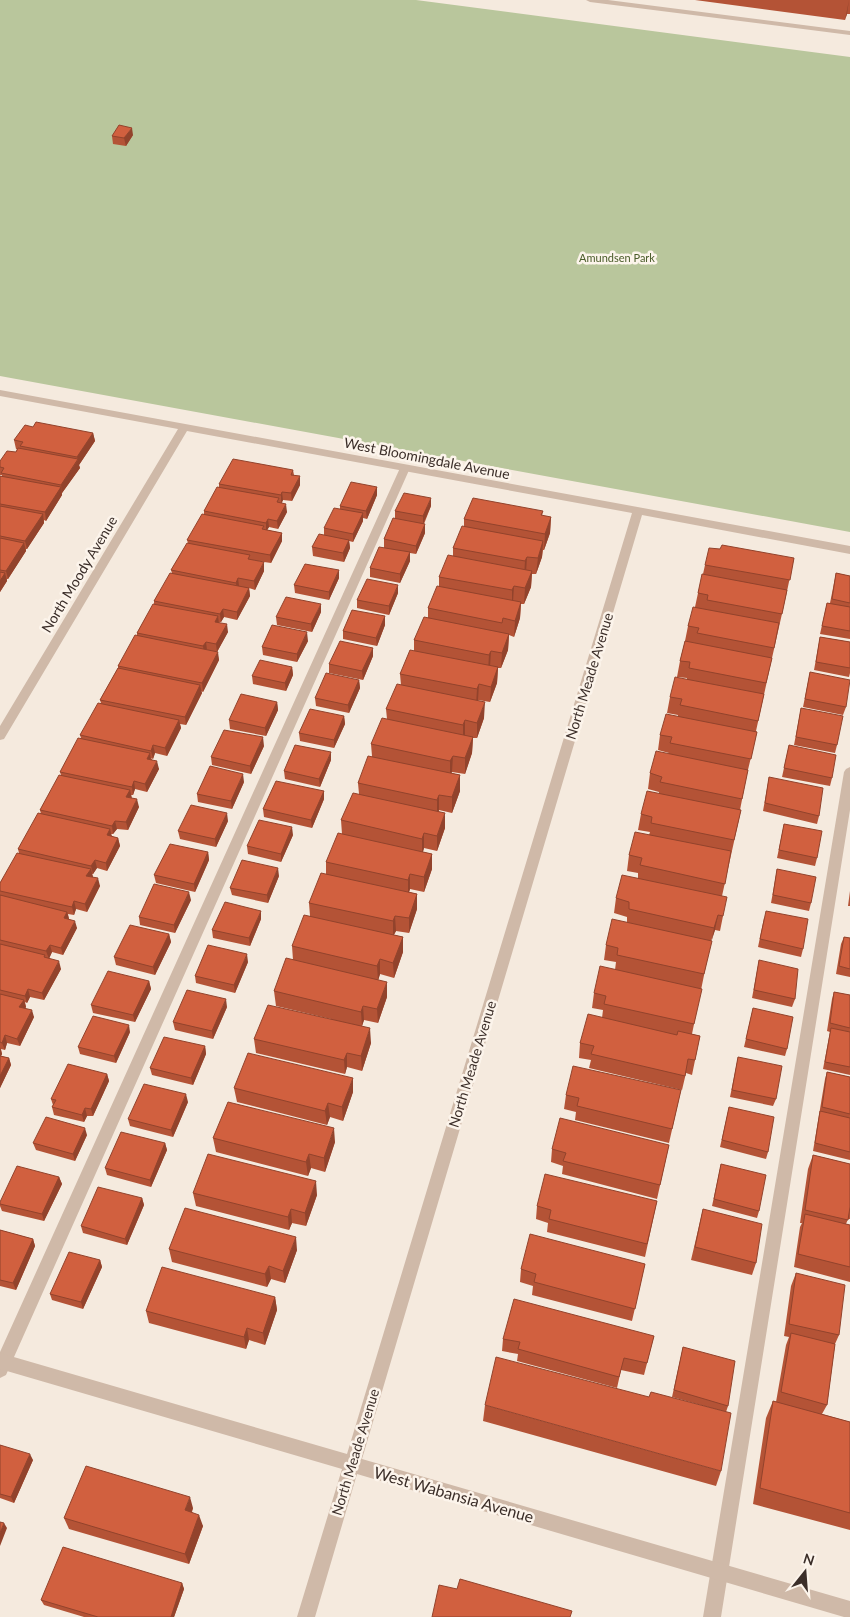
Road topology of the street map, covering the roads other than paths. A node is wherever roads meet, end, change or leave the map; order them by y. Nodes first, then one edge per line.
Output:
1 (590, 0) edge
2 (850, 33) edge
3 (0, 393) edge
4 (184, 427) junction
5 (405, 468) junction
6 (638, 510) junction
7 (850, 550) edge
8 (0, 736) edge
9 (850, 772) edge
10 (1, 1364) edge
11 (352, 1465) junction
12 (720, 1572) junction
13 (850, 1610) edge
14 (306, 1617) edge
15 (712, 1617) edge

1 - 2 street
3 - 4 street, West Bloomingdale Avenue
4 - 5 street, West Bloomingdale Avenue
4 - 8 street, North Moody Avenue
5 - 6 street, West Bloomingdale Avenue
5 - 10 street
6 - 7 street, West Bloomingdale Avenue
6 - 11 street, North Meade Avenue
9 - 12 street
10 - 11 street, West Wabansia Avenue
11 - 12 street, West Wabansia Avenue
11 - 14 street, North Meade Avenue
12 - 13 street, West Wabansia Avenue
12 - 15 street

